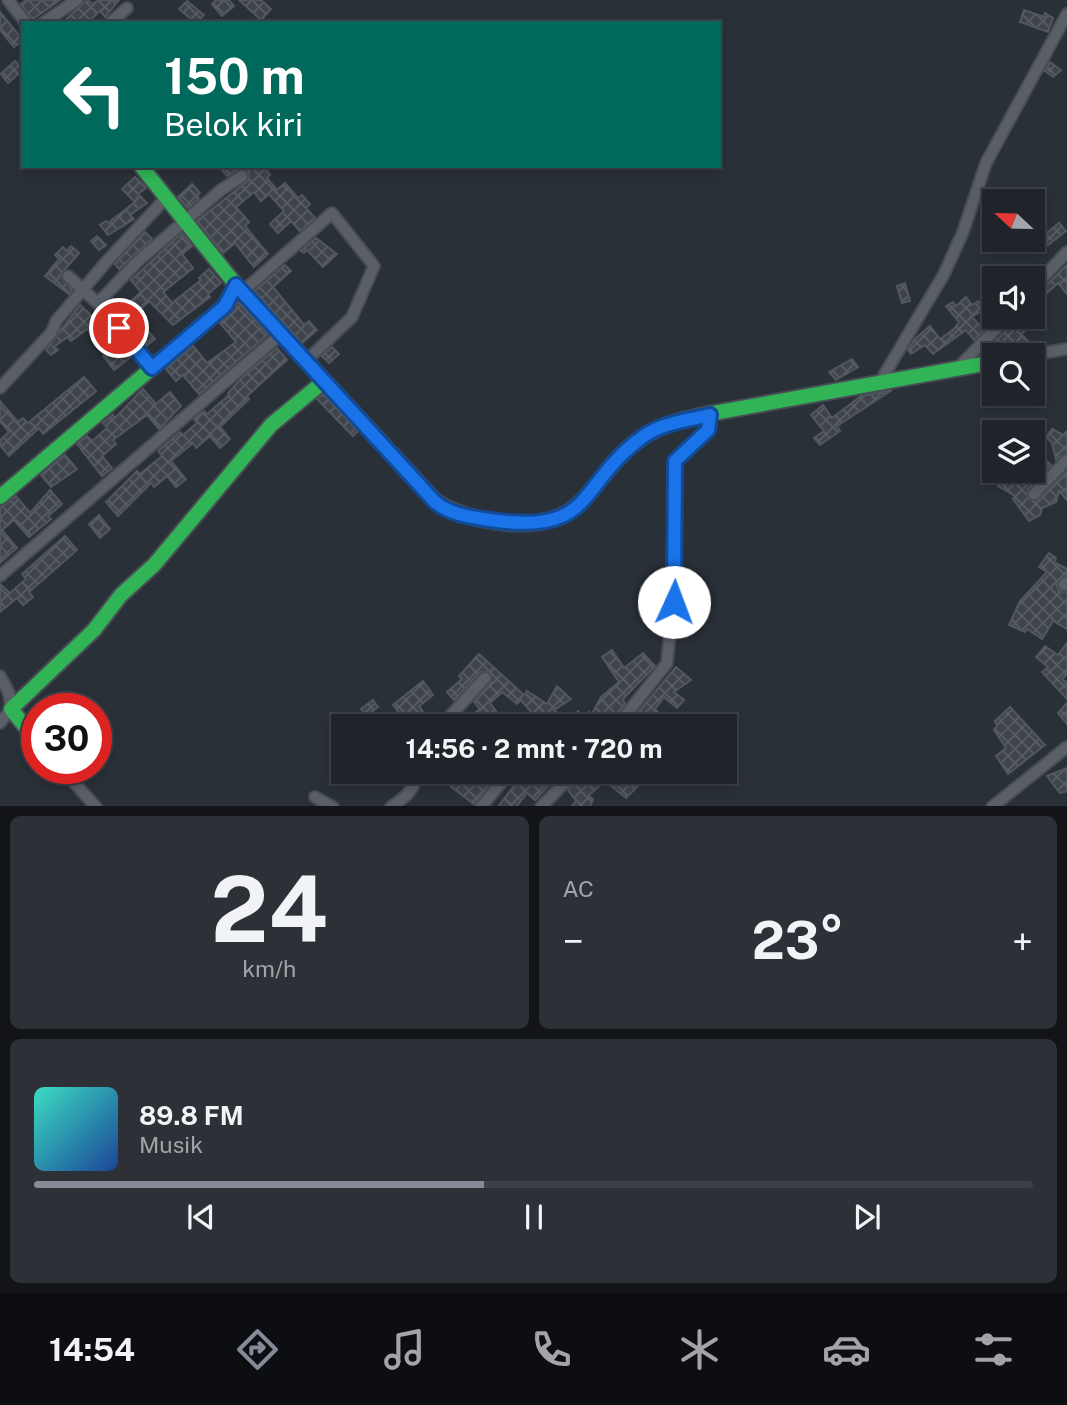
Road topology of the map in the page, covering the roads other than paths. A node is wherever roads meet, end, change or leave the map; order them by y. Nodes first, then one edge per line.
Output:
1 (8, 0) edge
2 (77, 0) edge
3 (127, 8) dead end
4 (1067, 14) edge
5 (24, 21) edge
6 (46, 21) edge
7 (112, 21) edge
8 (143, 168) edge
9 (242, 176) dead end
10 (166, 198) junction
11 (185, 222) junction
12 (1067, 253) edge
13 (68, 276) dead end
14 (1045, 276) edge
15 (239, 288) junction
16 (84, 290) junction
17 (98, 303) junction
18 (995, 329) edge
19 (281, 334) junction
20 (1067, 349) edge
21 (1045, 353) edge
22 (303, 358) junction
23 (982, 364) edge
24 (152, 368) junction
25 (958, 368) junction
26 (323, 382) junction
27 (880, 382) junction
28 (0, 388) edge
29 (710, 415) junction
30 (1067, 460) edge
31 (3, 488) edge
32 (1034, 494) dead end
33 (0, 576) edge
34 (0, 676) edge
35 (485, 678) dead end
36 (11, 709) junction
37 (453, 714) edge
38 (627, 714) edge
39 (21, 721) edge
40 (0, 723) edge
41 (1067, 747) edge
42 (75, 784) edge
43 (413, 784) edge
44 (500, 784) edge
45 (563, 784) edge
46 (407, 796) junction
47 (315, 797) dead end
48 (95, 806) edge
49 (331, 806) edge
50 (392, 806) edge
51 (414, 806) edge
52 (482, 806) edge
53 (542, 806) edge
54 (993, 806) edge

1 - 5 street
2 - 6 street
3 - 7 street
4 - 27 street
8 - 10 street
9 - 11 street
10 - 11 street
10 - 16 street
11 - 15 street
11 - 17 street
12 - 14 street
13 - 16 street
15 - 19 street
15 - 22 street
15 - 24 street
16 - 17 street
16 - 28 street
17 - 24 street
18 - 25 street
19 - 22 street
19 - 33 street
20 - 21 street
22 - 26 street
23 - 25 street
24 - 31 street
25 - 27 street
26 - 29 street
26 - 36 street
27 - 29 street
29 - 38 street
30 - 32 street
34 - 36 street
35 - 37 street
36 - 39 street
36 - 40 street
41 - 54 street
42 - 48 street
43 - 46 street
44 - 52 street
45 - 53 street
46 - 50 street
46 - 51 street
47 - 49 street

